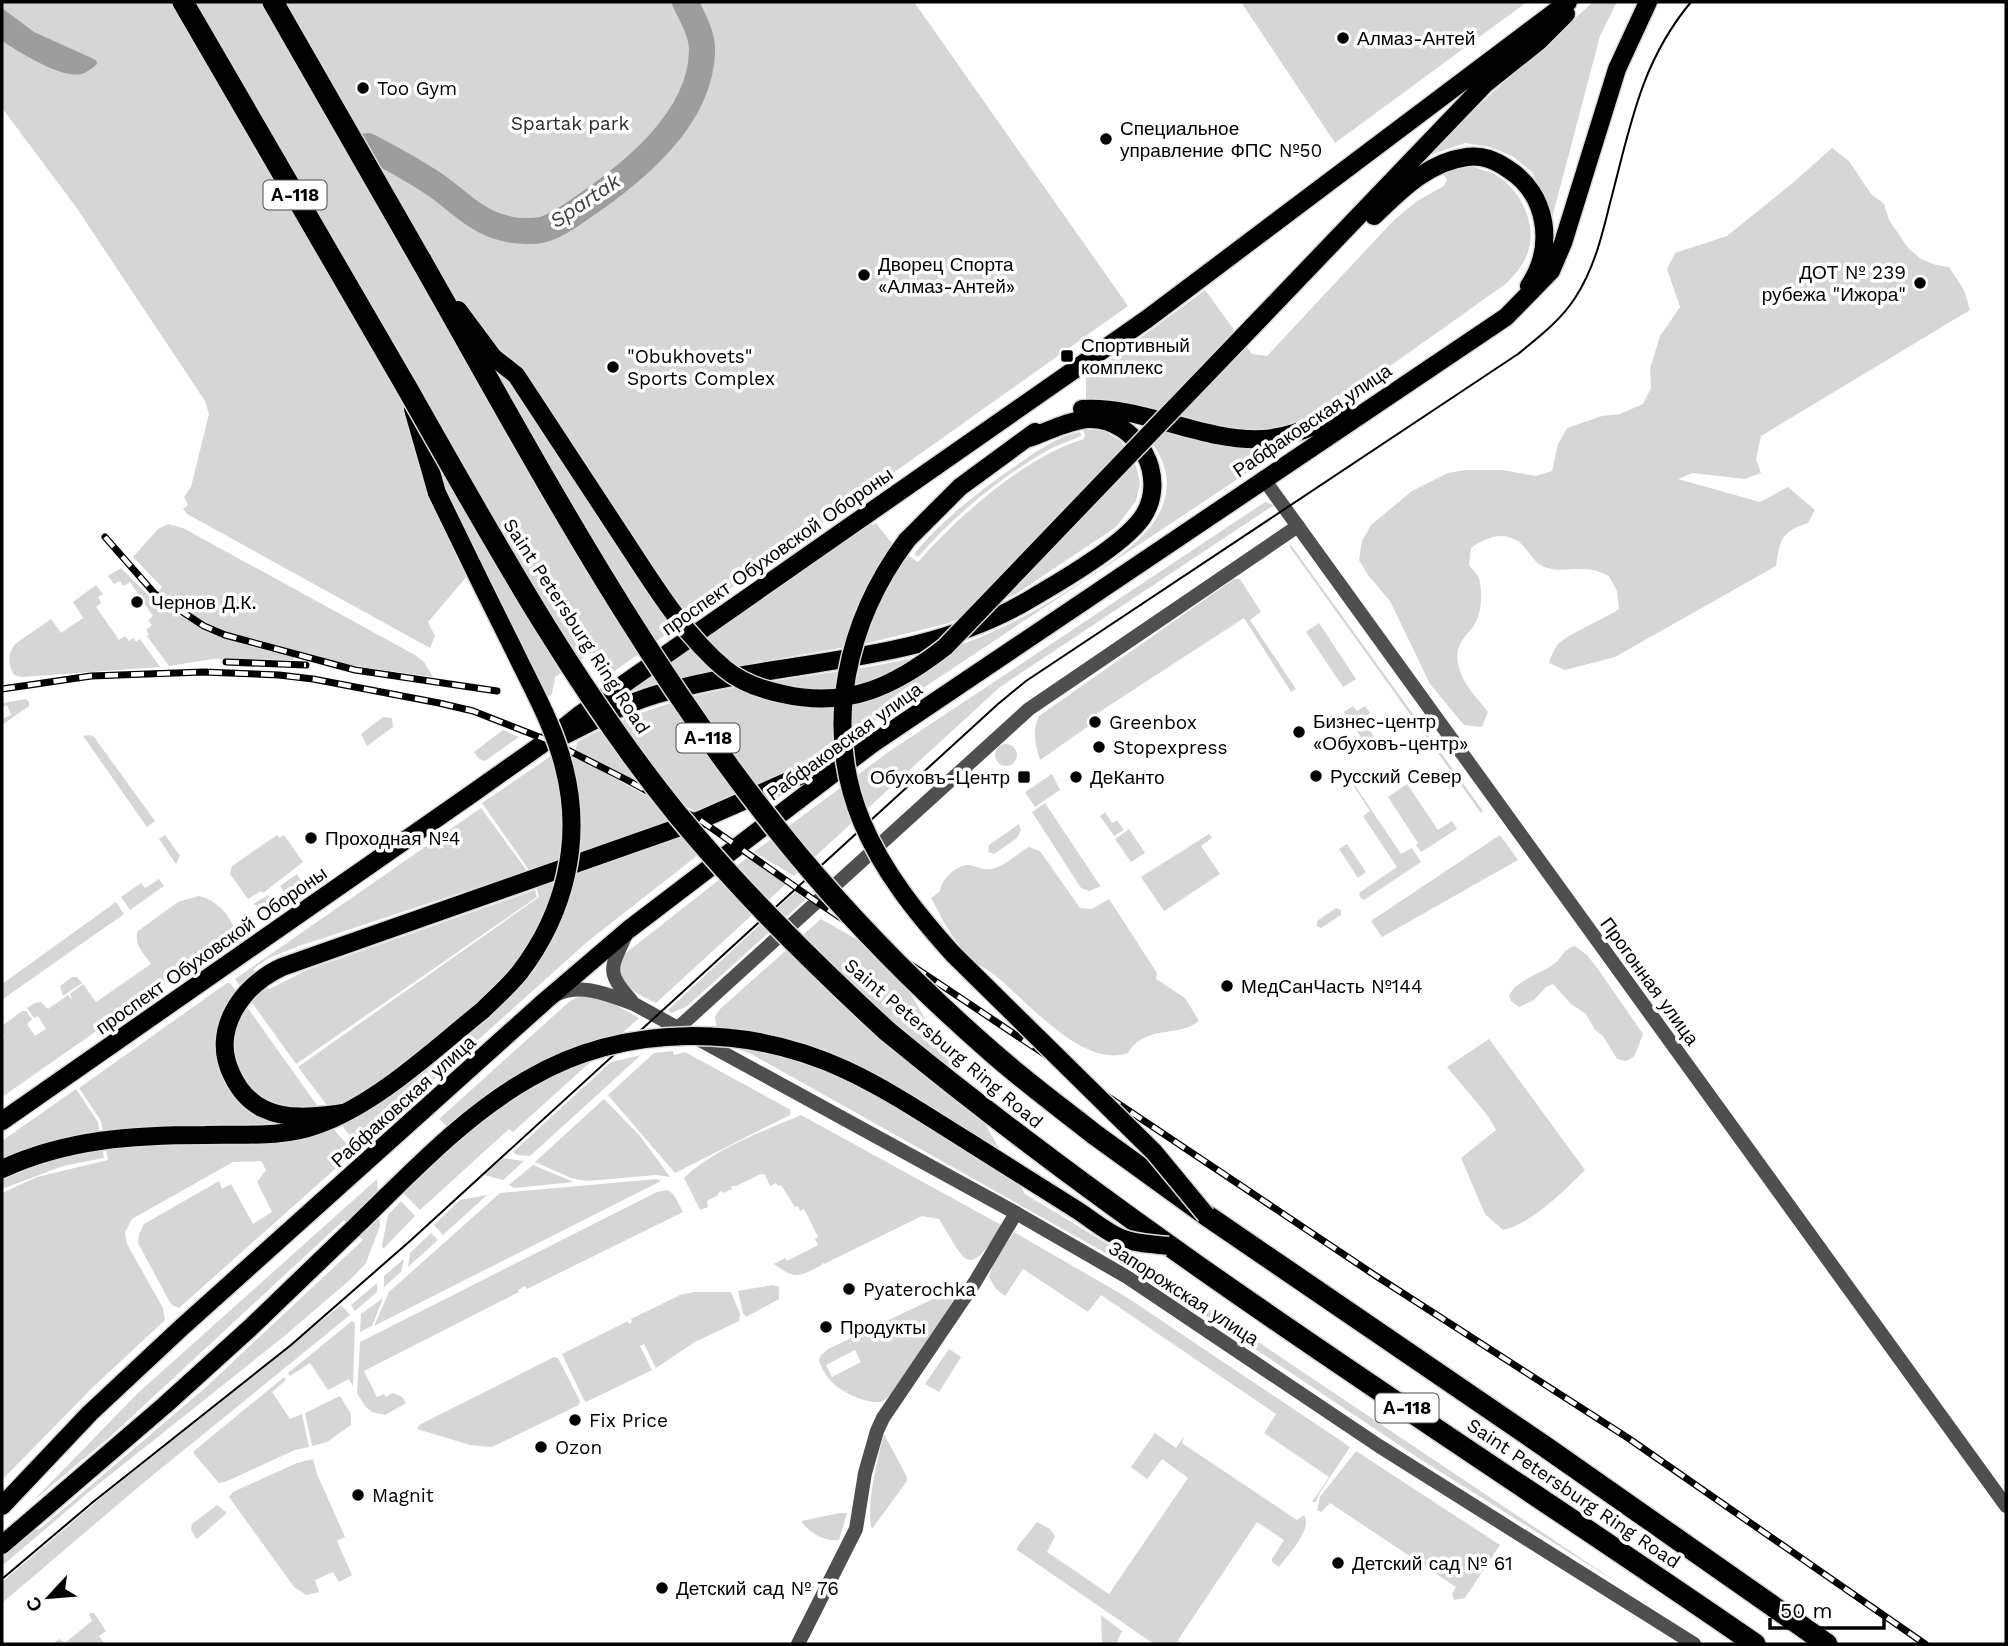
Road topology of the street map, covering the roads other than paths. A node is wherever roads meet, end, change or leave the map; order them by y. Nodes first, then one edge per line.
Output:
1 (183, 2) edge
2 (273, 2) edge
3 (1568, 2) edge
4 (1578, 2) edge
5 (1648, 2) edge
6 (1326, 250) junction
7 (422, 262) junction
8 (1506, 317) junction
9 (407, 388) junction
10 (1378, 401) junction
11 (1029, 438) junction
12 (1263, 478) junction
13 (1298, 526) junction
14 (872, 744) junction
15 (522, 759) junction
16 (628, 930) junction
17 (545, 1001) junction
18 (634, 1004) junction
19 (678, 1028) junction
20 (344, 1113) junction
21 (2, 1121) edge
22 (2, 1169) edge
23 (1016, 1213) junction
24 (1206, 1215) junction
25 (1168, 1246) junction
26 (2, 1506) edge
27 (2006, 1506) edge
28 (2, 1545) edge
29 (799, 1644) edge
30 (1694, 1644) edge
31 (1755, 1644) edge
32 (1827, 1644) edge

1 - 9 highway, Saint Petersburg Ring Road / А-118
2 - 7 highway, Saint Petersburg Ring Road / А-118
3 - 15 main road, проспект Обуховской Обороны
4 - 6 main road
5 - 8 main road, Рабфаковская улица
6 - 7 main road, bridge
6 - 8 main road
7 - 24 highway, Saint Petersburg Ring Road / А-118, bridge
8 - 10 main road, Рабфаковская улица
9 - 20 main road, bridge
9 - 25 highway, Saint Petersburg Ring Road / А-118, bridge
10 - 11 main road
10 - 12 main road, Рабфаковская улица
11 - 15 main road
11 - 24 main road, bridge
12 - 13 street, Прогонная улица
12 - 14 main road, Рабфаковская улица
13 - 19 street
13 - 27 street, Прогонная улица
14 - 16 main road, Рабфаковская улица
14 - 20 main road
15 - 21 main road, проспект Обуховской Обороны
16 - 17 main road, Рабфаковская улица
16 - 18 street
17 - 18 street, Запорожская улица
17 - 26 main road, Рабфаковская улица
18 - 19 street, Запорожская улица
19 - 23 street, Запорожская улица
20 - 22 main road
23 - 29 street
23 - 30 street, Запорожская улица
24 - 32 highway, Saint Petersburg Ring Road / А-118
25 - 28 main road, bridge
25 - 31 highway, Saint Petersburg Ring Road / А-118

